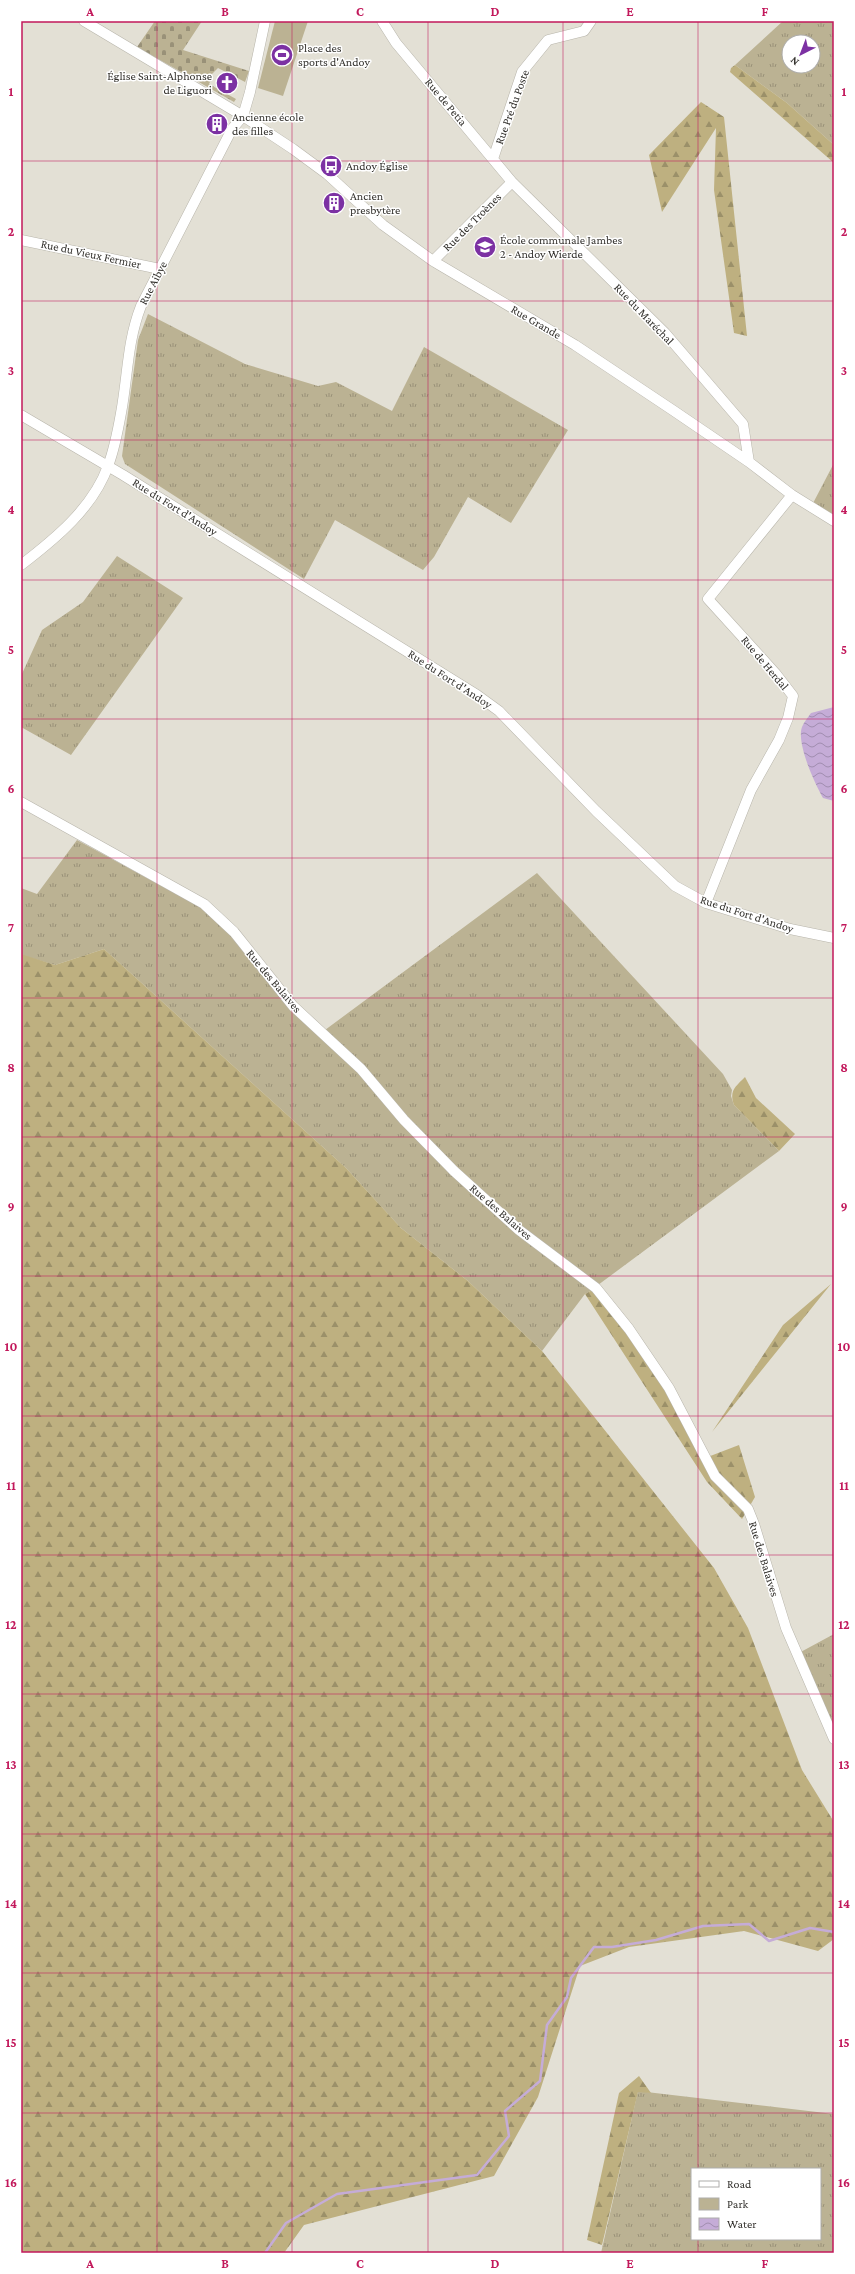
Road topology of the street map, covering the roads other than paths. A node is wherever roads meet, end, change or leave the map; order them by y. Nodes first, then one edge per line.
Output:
1 (84, 21) edge
2 (265, 21) edge
3 (382, 21) edge
4 (591, 21) edge
5 (243, 116) junction
6 (493, 159) junction
7 (512, 182) junction
8 (21, 240) edge
9 (433, 261) junction
10 (160, 269) junction
11 (21, 415) edge
12 (749, 462) junction
13 (108, 466) junction
14 (792, 495) junction
15 (834, 521) edge
16 (21, 565) edge
17 (21, 802) edge
18 (706, 903) junction
19 (834, 938) edge
20 (834, 1739) edge

1 - 5 street, Rue Grande
2 - 5 street
3 - 6 street, Rue de Petia
4 - 6 street, Rue Pré du Poste
5 - 9 street, Rue Grande
5 - 10 street, Rue Aibye
6 - 7 street, Rue de Petia
7 - 9 street, Rue des Troènes
7 - 12 street, Rue du Maréchal
8 - 10 street, Rue du Vieux Fermier
9 - 12 street, Rue Grande
10 - 13 street, Rue Aibye
11 - 13 street, Rue du Fort d'Andoy
12 - 14 street, Rue Grande
13 - 16 street, Rue Aibye
13 - 18 street, Rue du Fort d'Andoy
14 - 15 street, Rue Grande
14 - 18 street, Rue de Herdal
17 - 20 street, Rue des Balaives
18 - 19 street, Rue du Fort d'Andoy

